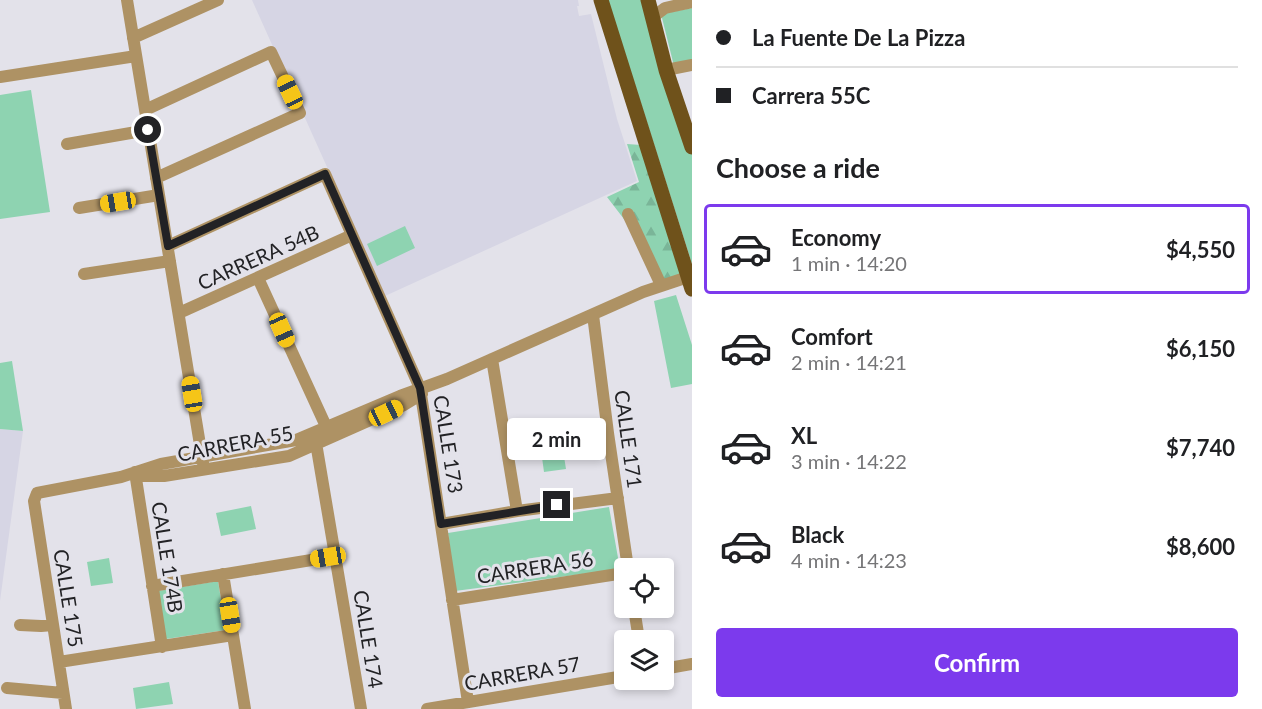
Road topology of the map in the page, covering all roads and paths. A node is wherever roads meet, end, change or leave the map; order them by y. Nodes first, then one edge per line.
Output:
1 (127, 0) edge
2 (218, 0) edge
3 (601, 0) edge
4 (648, 0) edge
5 (692, 2) edge
6 (653, 17) junction
7 (134, 38) junction
8 (136, 56) junction
9 (692, 65) edge
10 (666, 70) junction
11 (0, 77) edge
12 (145, 110) junction
13 (148, 130) junction
14 (67, 144) dead end
15 (692, 147) edge
16 (156, 178) junction
17 (159, 195) junction
18 (79, 208) dead end
19 (628, 214) dead end
20 (352, 235) junction
21 (168, 246) junction
22 (170, 261) junction
23 (84, 274) dead end
24 (258, 278) junction
25 (690, 283) edge
26 (661, 285) junction
27 (179, 314) junction
28 (593, 315) junction
29 (492, 359) junction
30 (421, 391) junction
31 (329, 433) junction
32 (608, 433) junction
33 (568, 438) dead end
34 (312, 440) junction
35 (203, 463) junction
36 (136, 474) junction
37 (37, 493) joint
38 (618, 498) junction
39 (517, 510) junction
40 (441, 524) junction
41 (332, 557) junction
42 (627, 558) edge
43 (223, 574) junction
44 (614, 575) edge
45 (153, 585) junction
46 (452, 600) junction
47 (20, 625) dead end
48 (53, 625) junction
49 (233, 635) junction
50 (162, 646) junction
51 (59, 662) junction
52 (692, 664) edge
53 (674, 667) edge
54 (614, 678) edge
55 (8, 688) dead end
56 (63, 693) junction
57 (468, 702) junction
58 (66, 709) edge
59 (245, 709) edge
60 (353, 709) edge
61 (361, 709) edge
62 (428, 709) edge

1 - 7 street
2 - 7 street
3 - 25 main road
4 - 6 main road
5 - 6 street
6 - 10 main road
7 - 8 street
8 - 11 street
8 - 12 street
9 - 10 street
10 - 15 main road
12 - 13 street
12 - 16 street
13 - 14 street
13 - 16 street
16 - 17 street
17 - 18 street
17 - 21 street
19 - 26 street
20 - 21 street, CALLE 173
20 - 24 street, CARRERA 54B
20 - 30 street, CALLE 173
21 - 22 street
22 - 23 street
22 - 27 street
24 - 27 street, CARRERA 54B
24 - 31 street
25 - 26 street, CARRERA 55
26 - 28 street, CARRERA 55
27 - 35 street
28 - 29 street, CARRERA 55
28 - 32 street, CALLE 171
29 - 30 street, CARRERA 55
29 - 39 street
30 - 31 street, CARRERA 55
30 - 40 street, CALLE 173
31 - 34 street, CARRERA 55
32 - 33 street
32 - 38 street, CALLE 171
34 - 35 street, CARRERA 55
34 - 41 street, CALLE 174
35 - 36 street, CARRERA 55
36 - 37 street, CARRERA 55
36 - 45 street, CALLE 174B
37 - 48 street, CALLE 175
38 - 39 street
38 - 42 street, CALLE 171
39 - 40 street
40 - 46 street, CALLE 173
41 - 43 street
41 - 60 street, CALLE 174
41 - 61 street, CALLE 174
43 - 45 street
43 - 49 street
44 - 46 street, CARRERA 56
45 - 50 street, CALLE 174B
46 - 57 street, CALLE 173
47 - 48 street
48 - 51 street, CALLE 175
49 - 50 street
49 - 59 street
50 - 51 street
51 - 56 street, CALLE 175
52 - 53 street
54 - 57 street, CARRERA 57
55 - 56 street
56 - 58 street, CALLE 175
57 - 62 street, CARRERA 57

